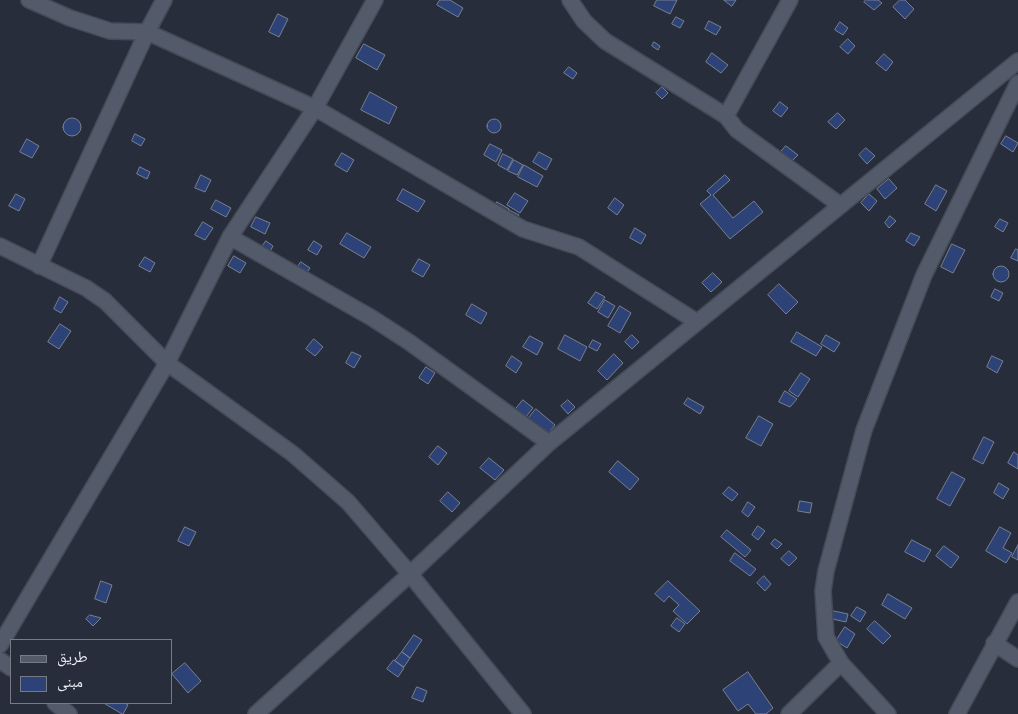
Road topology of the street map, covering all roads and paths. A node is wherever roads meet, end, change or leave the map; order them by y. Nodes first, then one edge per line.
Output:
1 (29, 0) edge
2 (164, 0) edge
3 (375, 0) edge
4 (570, 0) edge
5 (790, 0) edge
6 (147, 32) junction
7 (1018, 60) edge
8 (1018, 83) edge
9 (316, 108) junction
10 (726, 116) junction
11 (840, 205) junction
12 (230, 238) junction
13 (0, 246) edge
14 (39, 266) junction
15 (697, 322) junction
16 (167, 363) junction
17 (549, 443) junction
18 (410, 574) junction
19 (1018, 602) edge
20 (994, 643) junction
21 (0, 645) edge
22 (1018, 660) edge
23 (841, 663) junction
24 (56, 704) edge
25 (69, 714) edge
26 (256, 714) edge
27 (523, 714) edge
28 (789, 714) edge
29 (888, 714) edge
30 (957, 714) edge

1 - 6 street
2 - 6 street
3 - 9 street
4 - 10 street
5 - 10 street
6 - 9 street
6 - 14 street
7 - 11 street
8 - 23 street
9 - 12 street
9 - 15 street
10 - 11 street
11 - 15 street
12 - 16 street
12 - 17 street
13 - 14 street
14 - 16 street
15 - 17 street
16 - 18 street
16 - 21 street
17 - 18 street
18 - 26 street
18 - 27 street
19 - 20 street
20 - 22 street
20 - 30 street
23 - 28 street
23 - 29 street
24 - 25 street

